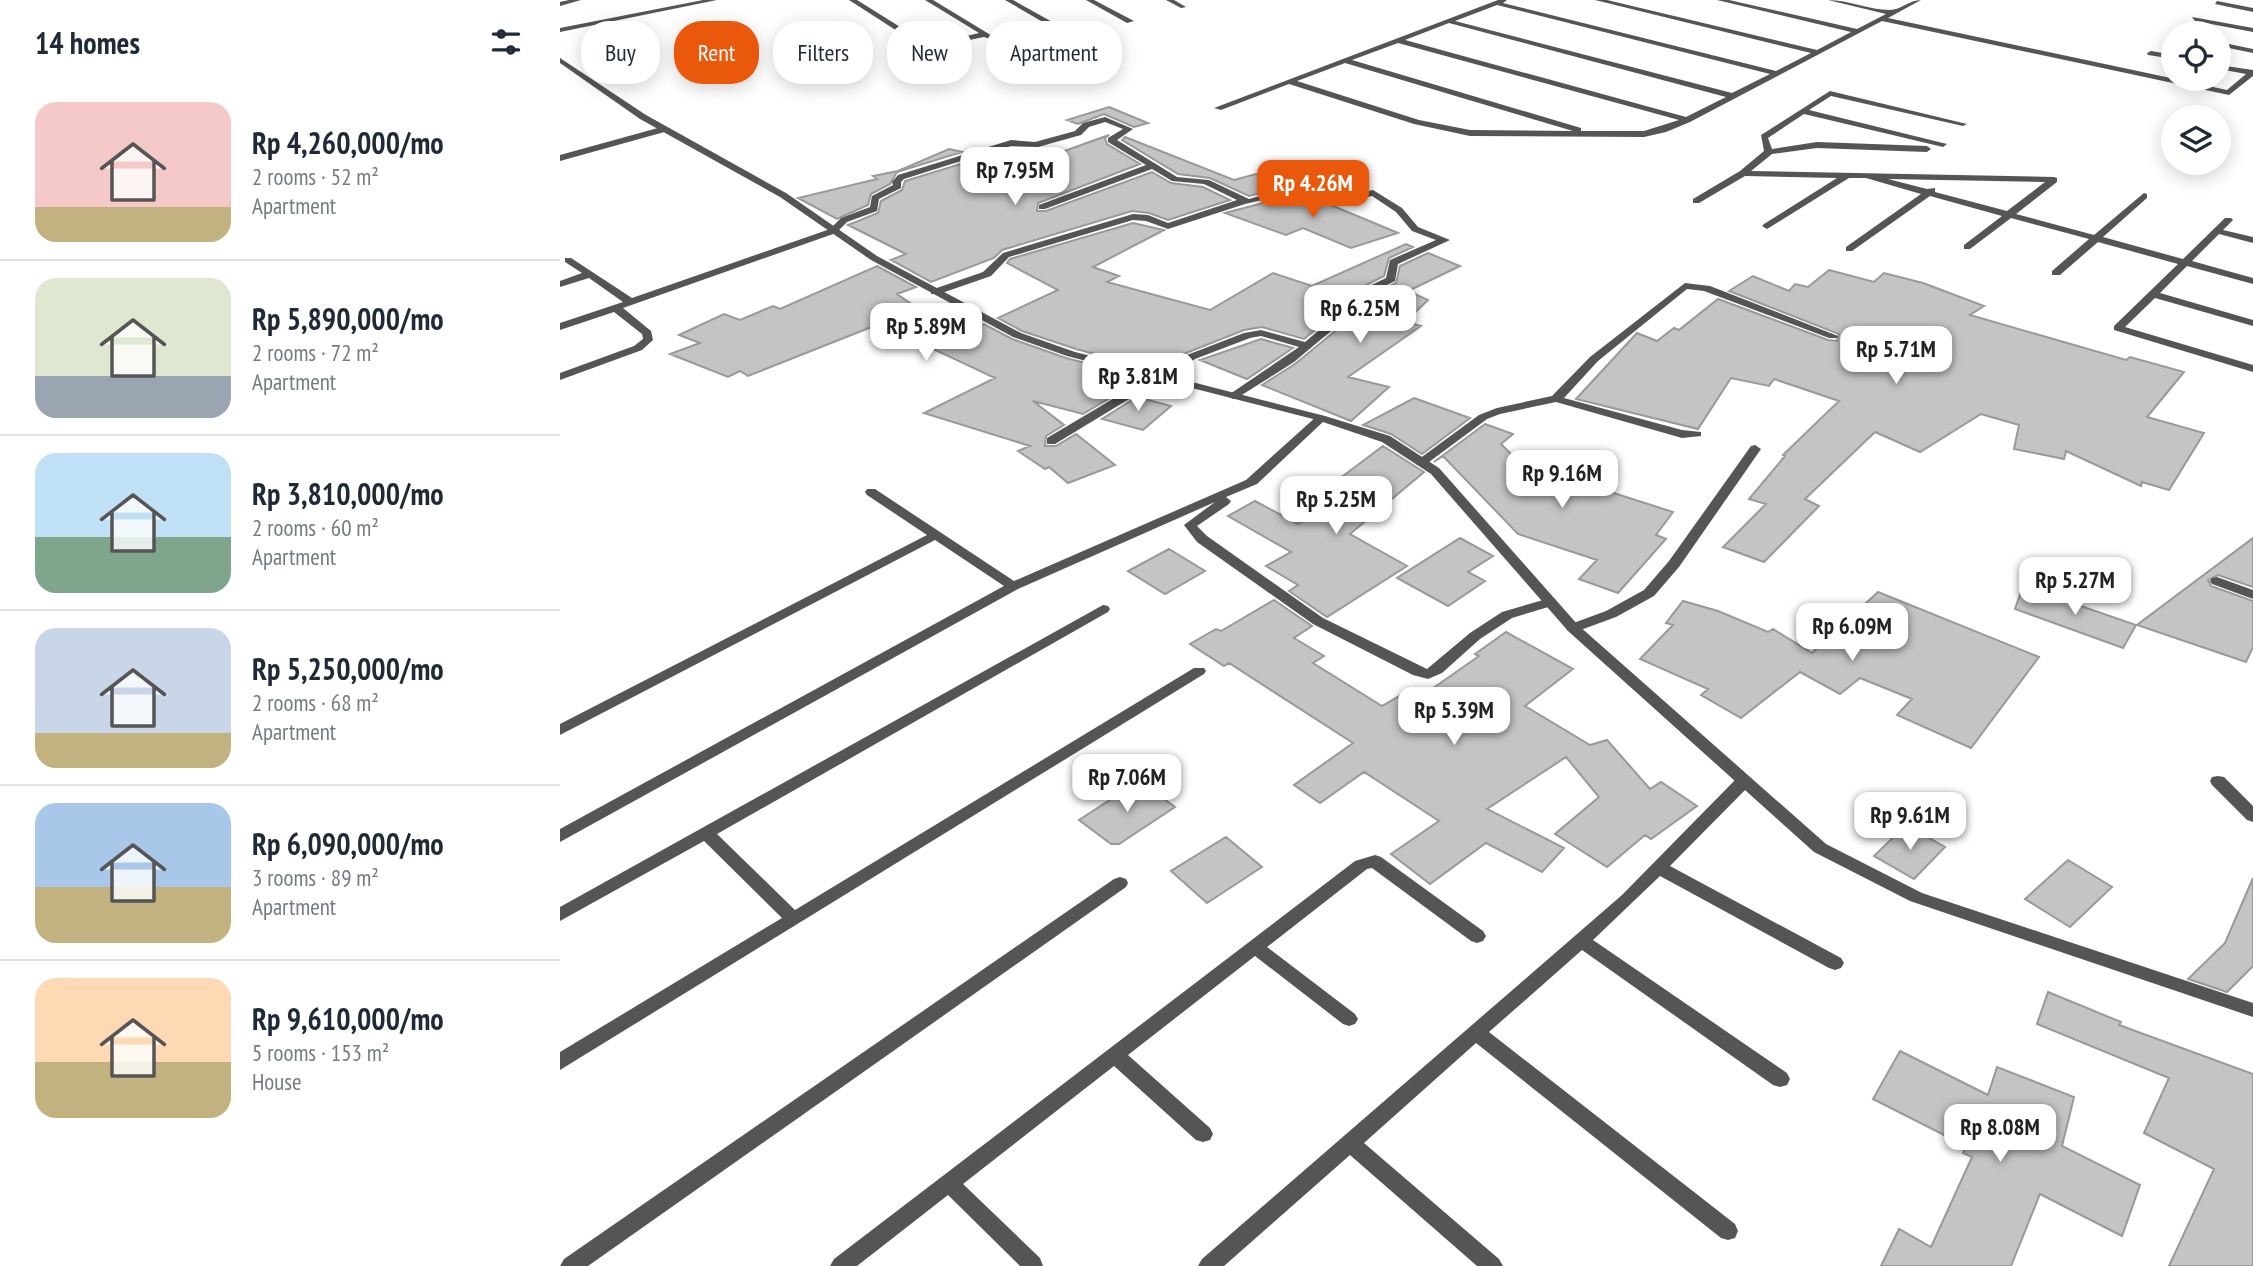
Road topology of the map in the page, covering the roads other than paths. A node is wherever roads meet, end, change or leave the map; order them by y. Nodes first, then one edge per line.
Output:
1 (577, 0) edge
2 (713, 0) edge
3 (852, 0) edge
4 (928, 0) edge
5 (1008, 0) edge
6 (1089, 0) edge
7 (1168, 0) edge
8 (1598, 0) edge
9 (1720, 0) edge
10 (1832, 0) edge
11 (1918, 0) edge
12 (1499, 1) edge
13 (2217, 3) dead end
14 (560, 4) edge
15 (1183, 7) dead end
16 (2253, 10) edge
17 (1892, 13) junction
18 (1881, 19) junction
19 (2195, 19) dead end
20 (1046, 21) edge
21 (1130, 21) dead end
22 (1448, 21) junction
23 (560, 30) edge
24 (2253, 30) edge
25 (1858, 31) junction
26 (1397, 40) junction
27 (2231, 46) edge
28 (2253, 51) edge
29 (1817, 52) junction
30 (2151, 53) dead end
31 (2161, 55) edge
32 (560, 60) edge
33 (1344, 60) junction
34 (2231, 69) edge
35 (2252, 73) edge
36 (1776, 74) junction
37 (1289, 81) junction
38 (2238, 85) junction
39 (2253, 88) edge
40 (1733, 96) junction
41 (1218, 108) dead end
42 (1802, 111) junction
43 (1687, 120) junction
44 (1963, 124) dead end
45 (1868, 127) junction
46 (665, 129) junction
47 (1593, 134) junction
48 (1943, 144) dead end
49 (1843, 145) junction
50 (1927, 149) dead end
51 (1769, 152) junction
52 (983, 154) junction
53 (560, 158) edge
54 (1151, 166) junction
55 (1743, 173) junction
56 (1847, 176) junction
57 (1867, 176) junction
58 (1951, 177) junction
59 (1034, 181) dead end
60 (1929, 193) junction
61 (2144, 197) dead end
62 (1245, 201) junction
63 (1696, 201) dead end
64 (1042, 207) dead end
65 (2009, 215) junction
66 (2228, 220) dead end
67 (1767, 226) dead end
68 (833, 231) junction
69 (2217, 231) junction
70 (2096, 238) junction
71 (2253, 240) edge
72 (1968, 247) dead end
73 (1849, 249) dead end
74 (568, 260) dead end
75 (2185, 262) junction
76 (2056, 273) dead end
77 (590, 274) junction
78 (2253, 281) edge
79 (560, 284) edge
80 (935, 292) junction
81 (2152, 295) junction
82 (630, 302) junction
83 (616, 308) junction
84 (2253, 323) edge
85 (560, 327) edge
86 (1833, 336) dead end
87 (1306, 345) junction
88 (2253, 369) edge
89 (1157, 376) junction
90 (560, 377) edge
91 (1233, 396) junction
92 (1556, 399) junction
93 (1321, 418) junction
94 (1697, 434) dead end
95 (1051, 441) dead end
96 (1755, 449) dead end
97 (1421, 462) junction
98 (1253, 481) junction
99 (871, 492) dead end
100 (936, 535) junction
101 (2217, 582) dead end
102 (1013, 586) junction
103 (2253, 595) edge
104 (1550, 602) junction
105 (1103, 610) dead end
106 (1573, 628) junction
107 (1199, 671) dead end
108 (560, 730) edge
109 (1744, 781) junction
110 (2218, 781) dead end
111 (2253, 816) edge
112 (705, 832) junction
113 (560, 836) edge
114 (1659, 868) junction
115 (1120, 883) dead end
116 (560, 915) edge
117 (792, 917) junction
118 (1477, 936) dead end
119 (1581, 940) junction
120 (1254, 946) junction
121 (1835, 962) dead end
122 (2253, 1010) edge
123 (1349, 1019) dead end
124 (1476, 1032) junction
125 (1115, 1055) junction
126 (560, 1062) edge
127 (1780, 1079) dead end
128 (1203, 1134) dead end
129 (1350, 1143) junction
130 (949, 1183) junction
131 (1728, 1231) dead end
132 (1033, 1265) edge
133 (571, 1266) edge
134 (842, 1266) edge
135 (1209, 1266) edge
136 (1492, 1266) edge

1 - 14 street
2 - 23 street
3 - 4 street
5 - 20 street
6 - 21 street
7 - 15 street
8 - 29 street
9 - 25 street
10 - 17 street
11 - 17 street
12 - 22 street
12 - 36 street
13 - 16 street
17 - 18 street
18 - 25 street
18 - 38 street
19 - 24 street
22 - 26 street
22 - 40 street
25 - 29 street
26 - 33 street
26 - 43 street
27 - 28 street
29 - 36 street
30 - 31 street
32 - 46 street
33 - 37 street
33 - 47 street
34 - 35 street
35 - 38 street
36 - 40 street
37 - 41 street
37 - 47 street
38 - 39 street
40 - 43 street
42 - 44 street
42 - 45 street
42 - 51 street
43 - 47 street
45 - 48 street
45 - 49 street
46 - 53 street
46 - 68 street
49 - 50 street
49 - 51 street
51 - 55 street
52 - 54 street
52 - 59 street
52 - 68 street
54 - 62 street
54 - 64 street
55 - 56 street
55 - 63 street
56 - 57 street
56 - 67 street
57 - 58 street
57 - 60 street
58 - 60 street
58 - 65 street
60 - 65 street
60 - 73 street
61 - 70 street
62 - 80 street
62 - 87 street
65 - 70 street
65 - 72 street
66 - 69 street
68 - 80 street
68 - 82 street
69 - 71 street
69 - 75 street
70 - 75 street
70 - 76 street
74 - 77 street
75 - 78 street
75 - 81 street
77 - 79 street
77 - 82 street
80 - 89 street
81 - 84 street
81 - 88 street
82 - 83 street
83 - 85 street
83 - 90 street
86 - 92 street
87 - 89 street
87 - 91 street
89 - 91 street
89 - 95 street
91 - 93 street
92 - 94 street
92 - 97 street
93 - 97 street
93 - 98 street
96 - 106 street
97 - 104 street
98 - 102 street
98 - 104 street
99 - 100 street
100 - 102 street
100 - 108 street
101 - 103 street
102 - 113 street
104 - 106 street
105 - 112 street
106 - 109 street
107 - 117 street
109 - 114 street
109 - 122 street
110 - 111 street
112 - 116 street
112 - 117 street
114 - 119 street
114 - 121 street
115 - 133 street
117 - 126 street
118 - 120 street
119 - 124 street
119 - 127 street
120 - 123 street
120 - 125 street
124 - 129 street
124 - 131 street
125 - 128 street
125 - 130 street
129 - 135 street
129 - 136 street
130 - 132 street
130 - 134 street

